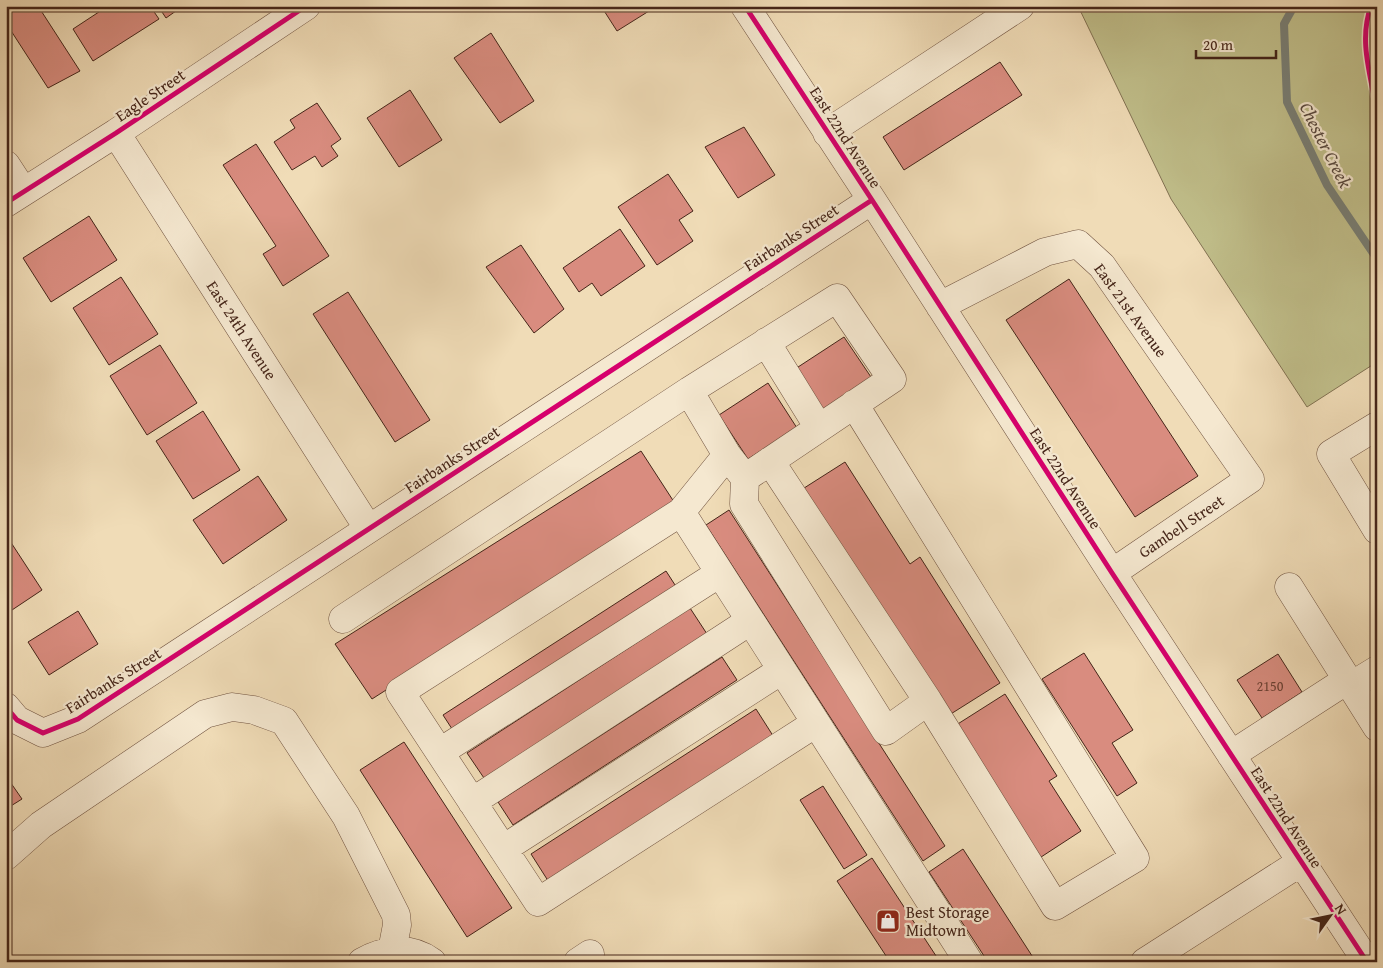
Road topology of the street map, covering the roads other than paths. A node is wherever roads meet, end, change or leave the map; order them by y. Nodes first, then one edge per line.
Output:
1 (306, 6) edge
2 (745, 6) edge
3 (1020, 6) edge
4 (116, 132) junction
5 (827, 133) junction
6 (6, 165) edge
7 (15, 197) edge
8 (872, 200) junction
9 (940, 306) junction
10 (766, 342) junction
11 (689, 391) junction
12 (854, 404) junction
13 (1377, 426) edge
14 (819, 428) junction
15 (727, 455) junction
16 (770, 461) junction
17 (744, 478) junction
18 (1250, 479) joint
19 (681, 512) junction
20 (368, 528) junction
21 (1377, 530) edge
22 (720, 573) junction
23 (1112, 573) junction
24 (1289, 587) dead end
25 (343, 620) dead end
26 (750, 621) junction
27 (782, 670) junction
28 (1377, 670) edge
29 (1349, 683) junction
30 (928, 701) junction
31 (6, 706) edge
32 (816, 724) junction
33 (1377, 727) edge
34 (440, 752) junction
35 (1231, 755) junction
36 (472, 802) junction
37 (503, 850) junction
38 (6, 856) edge
39 (1301, 862) junction
40 (392, 951) junction
41 (362, 962) edge
42 (432, 962) edge
43 (969, 962) edge
44 (1144, 962) edge
45 (1367, 962) edge

1 - 4 street, Eagle Street
2 - 5 street, East 22nd Avenue
3 - 5 street
4 - 7 street, Eagle Street
4 - 20 street, East 24th Avenue
5 - 8 street, East 22nd Avenue
6 - 7 street
8 - 9 street, East 22nd Avenue
8 - 20 street, Fairbanks Street
9 - 18 street, East 21st Avenue
9 - 23 street, East 22nd Avenue
10 - 11 street
10 - 12 street
10 - 14 street
11 - 15 street
11 - 25 street
12 - 14 street
12 - 30 street
13 - 21 street
14 - 16 street
15 - 17 street
15 - 19 street
16 - 17 street
16 - 30 street
17 - 30 street
18 - 23 street, Gambell Street
19 - 22 street
19 - 34 street
20 - 31 street, Fairbanks Street
22 - 26 street
22 - 34 street
23 - 35 street, East 22nd Avenue
24 - 29 street
26 - 27 street
26 - 36 street
27 - 32 street
27 - 37 street
28 - 29 street
29 - 33 street
29 - 35 street
32 - 37 street
32 - 43 street
34 - 36 street
35 - 39 street, East 22nd Avenue
36 - 37 street
38 - 40 street
39 - 44 street
39 - 45 street, East 22nd Avenue
40 - 41 street
40 - 42 street

